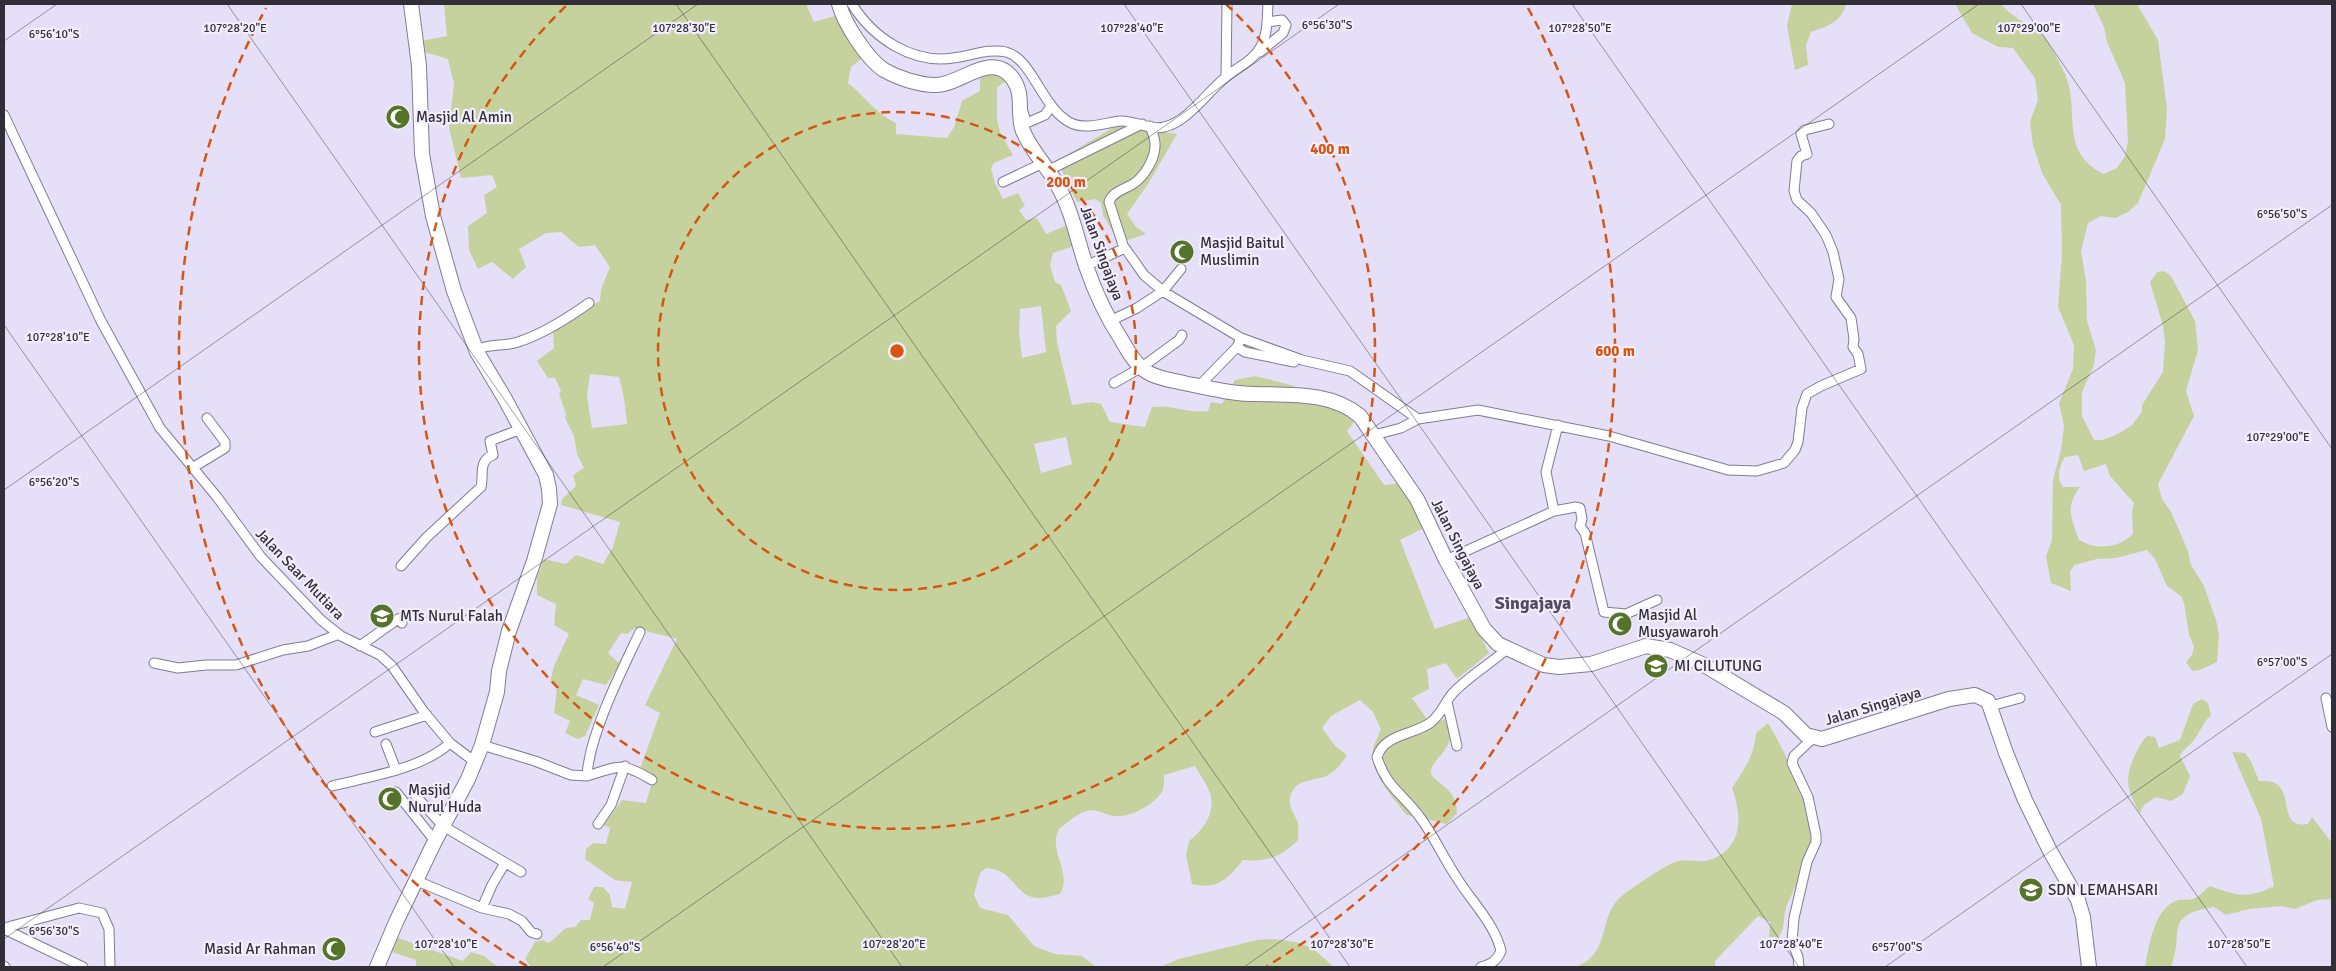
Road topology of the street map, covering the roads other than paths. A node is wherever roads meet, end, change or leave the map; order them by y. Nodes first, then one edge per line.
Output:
1 (411, 4) edge
2 (839, 4) edge
3 (852, 4) edge
4 (1227, 4) edge
5 (1268, 4) edge
6 (1267, 22) junction
7 (1254, 57) junction
8 (1226, 76) junction
9 (1052, 106) junction
10 (1022, 109) junction
11 (4, 115) edge
12 (1829, 124) dead end
13 (1146, 125) junction
14 (1046, 166) junction
15 (1003, 182) dead end
16 (1124, 248) junction
17 (1086, 266) junction
18 (1181, 268) dead end
19 (1162, 291) junction
20 (589, 303) dead end
21 (1110, 321) junction
22 (1182, 335) dead end
23 (1241, 338) junction
24 (1237, 347) junction
25 (476, 350) junction
26 (1297, 363) dead end
27 (1142, 368) junction
28 (1114, 383) dead end
29 (1199, 386) junction
30 (208, 418) dead end
31 (1418, 419) junction
32 (1558, 425) junction
33 (521, 429) junction
34 (1374, 435) junction
35 (192, 468) junction
36 (1554, 512) junction
37 (1446, 560) junction
38 (401, 566) dead end
39 (1657, 600) dead end
40 (402, 623) dead end
41 (640, 632) dead end
42 (338, 634) junction
43 (360, 646) junction
44 (1507, 648) junction
45 (154, 663) dead end
46 (2020, 698) dead end
47 (2326, 698) dead end
48 (1448, 702) junction
49 (1990, 706) junction
50 (427, 715) junction
51 (2332, 727) edge
52 (375, 732) dead end
53 (1813, 738) junction
54 (450, 743) junction
55 (386, 744) dead end
56 (482, 745) junction
57 (1457, 746) dead end
58 (475, 762) junction
59 (625, 766) junction
60 (396, 770) junction
61 (587, 776) junction
62 (652, 780) dead end
63 (332, 786) dead end
64 (396, 792) dead end
65 (414, 794) dead end
66 (598, 824) dead end
67 (443, 826) junction
68 (435, 841) junction
69 (505, 863) junction
70 (521, 872) dead end
71 (417, 881) junction
72 (482, 908) junction
73 (4, 928) edge
74 (537, 934) dead end
75 (83, 967) edge
76 (110, 967) edge
77 (377, 967) edge
78 (1481, 967) edge
79 (1799, 967) edge
80 (2089, 967) edge

1 - 25 street
2 - 10 street, Jalan Singajaya
3 - 9 street
4 - 8 street
5 - 6 street
6 - 7 street
6 - 7 street
7 - 8 street
8 - 13 street
9 - 10 street
9 - 13 street
10 - 14 street, Jalan Singajaya
11 - 35 street, Jalan Saar Mutiara
12 - 32 street
13 - 14 street
13 - 16 street
14 - 15 street
14 - 17 street, Jalan Singajaya
16 - 17 street
16 - 19 street
17 - 21 street, Jalan Singajaya
18 - 19 street
19 - 21 street
19 - 23 street
20 - 25 street
21 - 27 street, Jalan Singajaya
22 - 27 street
23 - 24 street
23 - 31 street
24 - 26 street
24 - 29 street
25 - 33 street
27 - 28 street
27 - 29 street, Jalan Singajaya
29 - 34 street, Jalan Singajaya
30 - 35 street
31 - 32 street
31 - 34 street
32 - 36 street
33 - 38 street
33 - 56 street
34 - 37 street, Jalan Singajaya
35 - 42 street, Jalan Saar Mutiara
36 - 37 street
36 - 39 street
37 - 44 street, Jalan Singajaya
40 - 43 street
41 - 61 street
42 - 43 street, Jalan Saar Mutiara
42 - 45 street
43 - 50 street, Jalan Saar Mutiara
44 - 48 street
44 - 53 street, Jalan Singajaya
46 - 49 street
47 - 51 street
48 - 57 street
48 - 78 street
49 - 53 street, Jalan Singajaya
49 - 80 street
50 - 52 street
50 - 54 street, Jalan Saar Mutiara
53 - 79 street
54 - 58 street, Jalan Saar Mutiara
54 - 60 street
55 - 60 street
56 - 58 street
56 - 61 street
58 - 67 street
59 - 61 street
59 - 62 street
59 - 66 street
60 - 63 street
64 - 68 street
65 - 67 street
67 - 68 street
67 - 69 street
68 - 71 street
69 - 70 street
69 - 72 street
71 - 72 street
71 - 77 street
72 - 74 street
73 - 75 street
73 - 76 street

